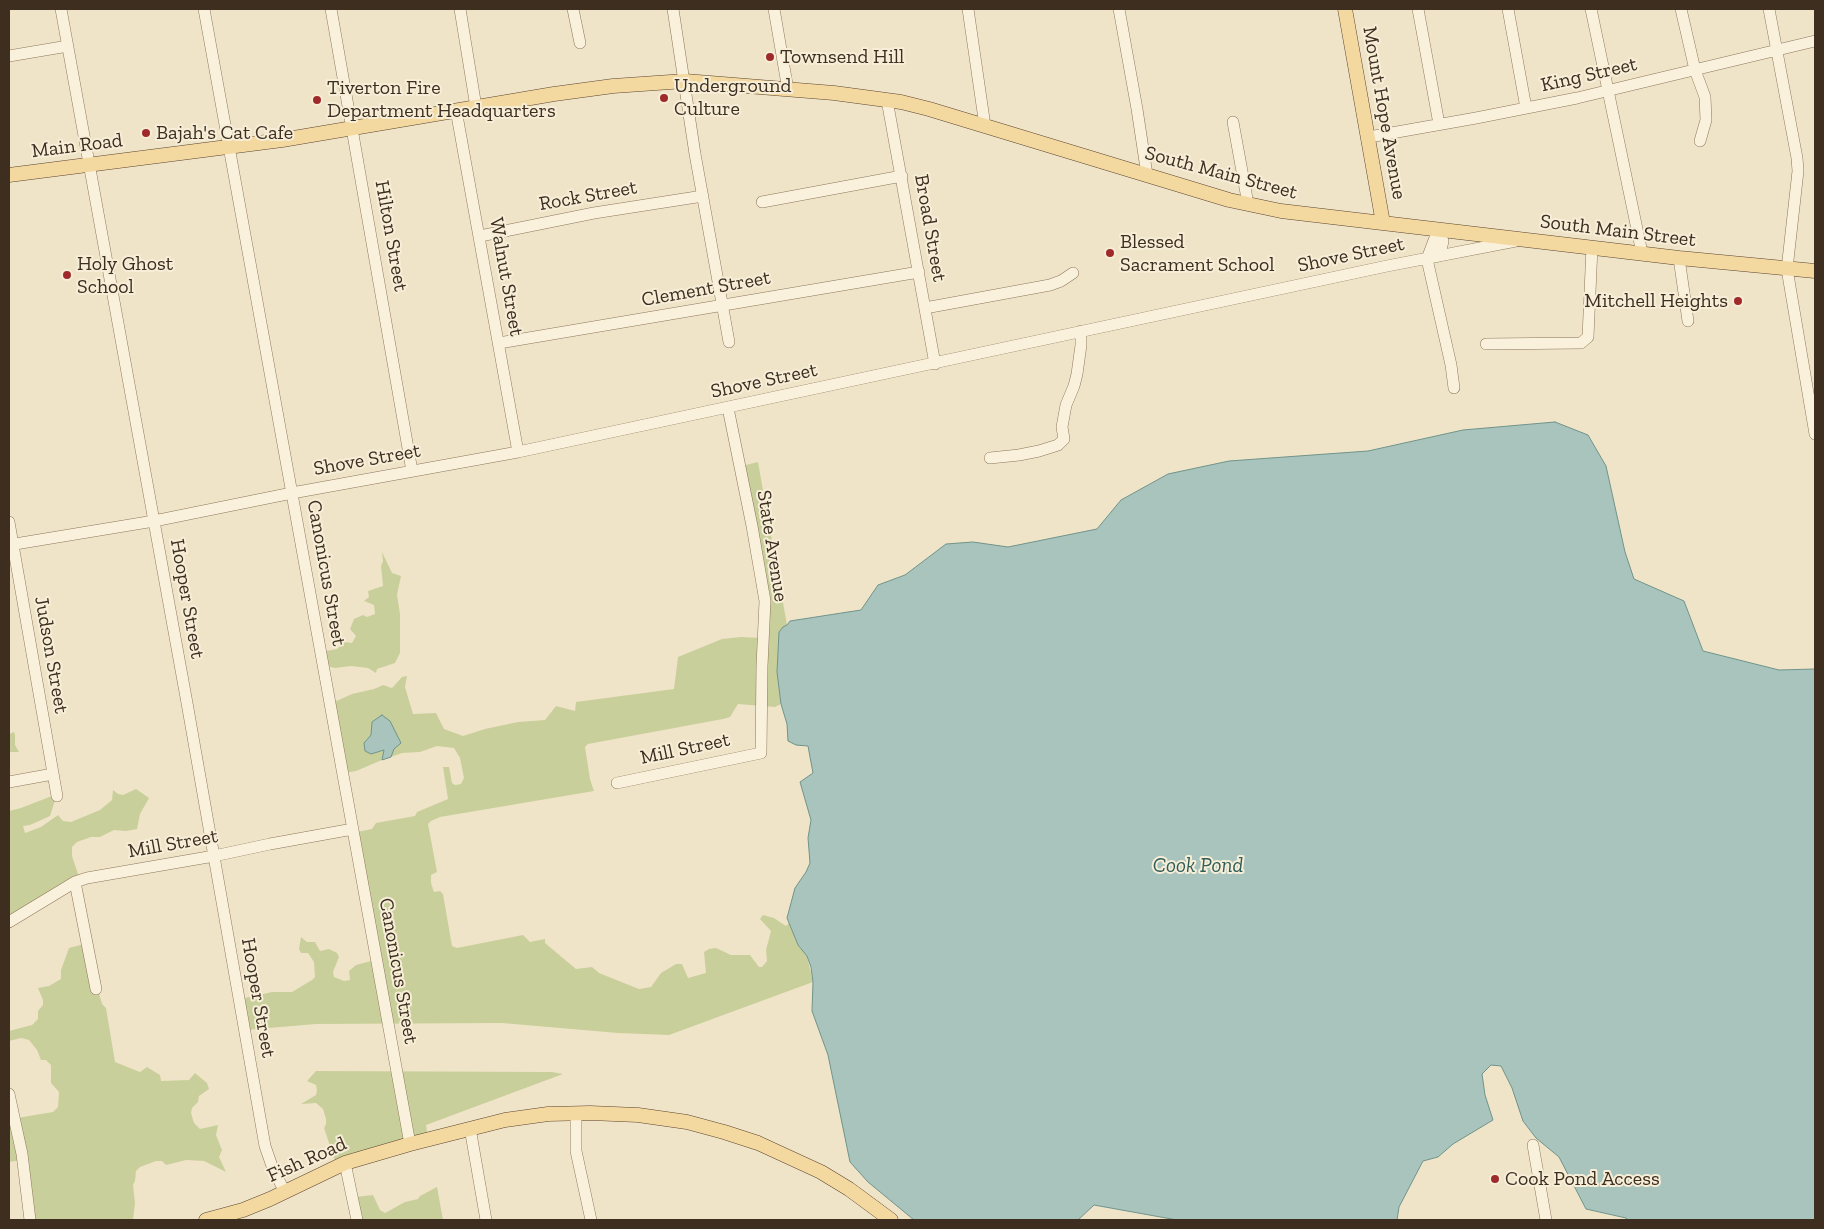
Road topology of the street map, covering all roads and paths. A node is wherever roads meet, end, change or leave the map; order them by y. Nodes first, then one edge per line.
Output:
1 (60, 9) edge
2 (204, 9) edge
3 (331, 9) edge
4 (460, 9) edge
5 (573, 9) edge
6 (672, 9) edge
7 (774, 9) edge
8 (968, 9) edge
9 (1119, 9) edge
10 (1346, 9) edge
11 (1418, 9) edge
12 (1508, 9) edge
13 (1591, 9) edge
14 (1681, 9) edge
15 (1769, 9) edge
16 (1815, 41) edge
17 (580, 43) dead end
18 (68, 46) junction
19 (1777, 50) junction
20 (9, 56) edge
21 (1696, 70) junction
22 (685, 81) junction
23 (788, 90) junction
24 (1608, 90) junction
25 (887, 100) junction
26 (476, 107) junction
27 (1526, 108) junction
28 (456, 110) junction
29 (1233, 122) dead end
30 (1439, 124) junction
31 (984, 126) junction
32 (352, 128) junction
33 (1369, 137) junction
34 (1700, 141) dead end
35 (230, 147) junction
36 (90, 165) junction
37 (1147, 175) junction
38 (9, 176) edge
39 (902, 176) junction
40 (702, 196) junction
41 (762, 202) dead end
42 (1248, 204) junction
43 (1383, 224) junction
44 (1438, 230) junction
45 (480, 236) junction
46 (1524, 240) junction
47 (1592, 247) junction
48 (1642, 254) junction
49 (1432, 258) junction
50 (1679, 258) junction
51 (1787, 269) junction
52 (1815, 271) edge
53 (919, 272) junction
54 (1073, 273) dead end
55 (723, 304) junction
56 (925, 308) junction
57 (1688, 322) dead end
58 (1081, 332) junction
59 (729, 342) dead end
60 (499, 343) junction
61 (1486, 344) dead end
62 (935, 364) junction
63 (1454, 388) dead end
64 (728, 408) junction
65 (1815, 434) edge
66 (518, 452) junction
67 (990, 458) dead end
68 (412, 471) junction
69 (292, 493) junction
70 (154, 521) junction
71 (9, 522) edge
72 (11, 545) edge
73 (761, 752) joint
74 (53, 774) junction
75 (9, 782) edge
76 (617, 783) dead end
77 (57, 796) dead end
78 (353, 829) junction
79 (214, 856) junction
80 (75, 882) junction
81 (9, 922) edge
82 (96, 989) dead end
83 (9, 1094) edge
84 (576, 1113) junction
85 (470, 1128) junction
86 (410, 1144) junction
87 (1533, 1145) dead end
88 (345, 1163) junction
89 (285, 1192) junction
90 (30, 1220) edge
91 (206, 1220) edge
92 (357, 1220) edge
93 (486, 1220) edge
94 (591, 1220) edge
95 (891, 1220) edge
96 (1546, 1220) edge

1 - 18 street, Hooper Street
2 - 35 street, Canonicus Street
3 - 32 street, Hilton Street
4 - 26 street
5 - 17 street
6 - 22 street
7 - 23 street
8 - 31 street
9 - 37 street
10 - 33 main road, Mount Hope Avenue
11 - 30 street
12 - 27 street
13 - 24 street
14 - 21 street
15 - 19 street
16 - 19 street, King Street
18 - 20 street
18 - 36 street, Hooper Street
19 - 21 street, King Street
19 - 51 street
21 - 24 street, King Street
21 - 34 street
22 - 23 main road, South Main Street
22 - 26 main road, Main Road
22 - 40 street
23 - 25 main road, South Main Street
24 - 27 street, King Street
24 - 48 street
25 - 31 main road, South Main Street
25 - 39 street, Broad Street
26 - 28 main road, Main Road
27 - 30 street, King Street
28 - 32 main road, Main Road
28 - 45 street, Walnut Street
29 - 42 street
30 - 33 street, King Street
31 - 37 main road, South Main Street
32 - 35 main road, Main Road
32 - 68 street, Hilton Street
33 - 43 main road, Mount Hope Avenue
35 - 36 main road, Main Road
35 - 69 street, Canonicus Street
36 - 38 main road, Main Road
36 - 70 street, Hooper Street
37 - 42 main road, South Main Street
39 - 41 street
39 - 53 street, Broad Street
40 - 45 street, Rock Street
40 - 55 street
42 - 43 main road, South Main Street
43 - 44 main road, South Main Street
44 - 46 main road, South Main Street
44 - 49 street
45 - 60 street, Walnut Street
46 - 47 main road, South Main Street
46 - 49 street, Shove Street
47 - 48 main road, South Main Street
47 - 61 street
48 - 50 main road, South Main Street
49 - 58 street, Shove Street
49 - 63 street
50 - 51 main road, South Main Street
50 - 57 street
51 - 52 main road, South Main Street
51 - 65 street
53 - 55 street, Clement Street
53 - 56 street, Broad Street
54 - 56 street
55 - 59 street
55 - 60 street, Clement Street
56 - 62 street, Broad Street
58 - 62 street, Shove Street
58 - 67 street
60 - 66 street, Walnut Street
62 - 64 street, Shove Street
64 - 66 street, Shove Street
64 - 73 street, State Avenue
66 - 68 street, Shove Street
68 - 69 street, Shove Street
69 - 70 street, Shove Street
69 - 78 street, Canonicus Street
70 - 72 street, Shove Street
70 - 79 street, Hooper Street
71 - 72 street, Judson Street
72 - 74 street, Judson Street
73 - 76 street, Mill Street
74 - 75 street
74 - 77 street, Judson Street
78 - 79 street, Mill Street
78 - 86 street, Canonicus Street
79 - 80 street, Mill Street
79 - 89 street, Hooper Street
80 - 81 street, Mill Street
80 - 82 street
83 - 90 street
84 - 85 main road, Fish Road
84 - 94 street
84 - 95 main road, Fish Road
85 - 86 main road, Fish Road
85 - 93 street
86 - 88 main road, Fish Road
87 - 96 street
88 - 89 main road, Fish Road
88 - 92 street
89 - 91 main road, Fish Road

